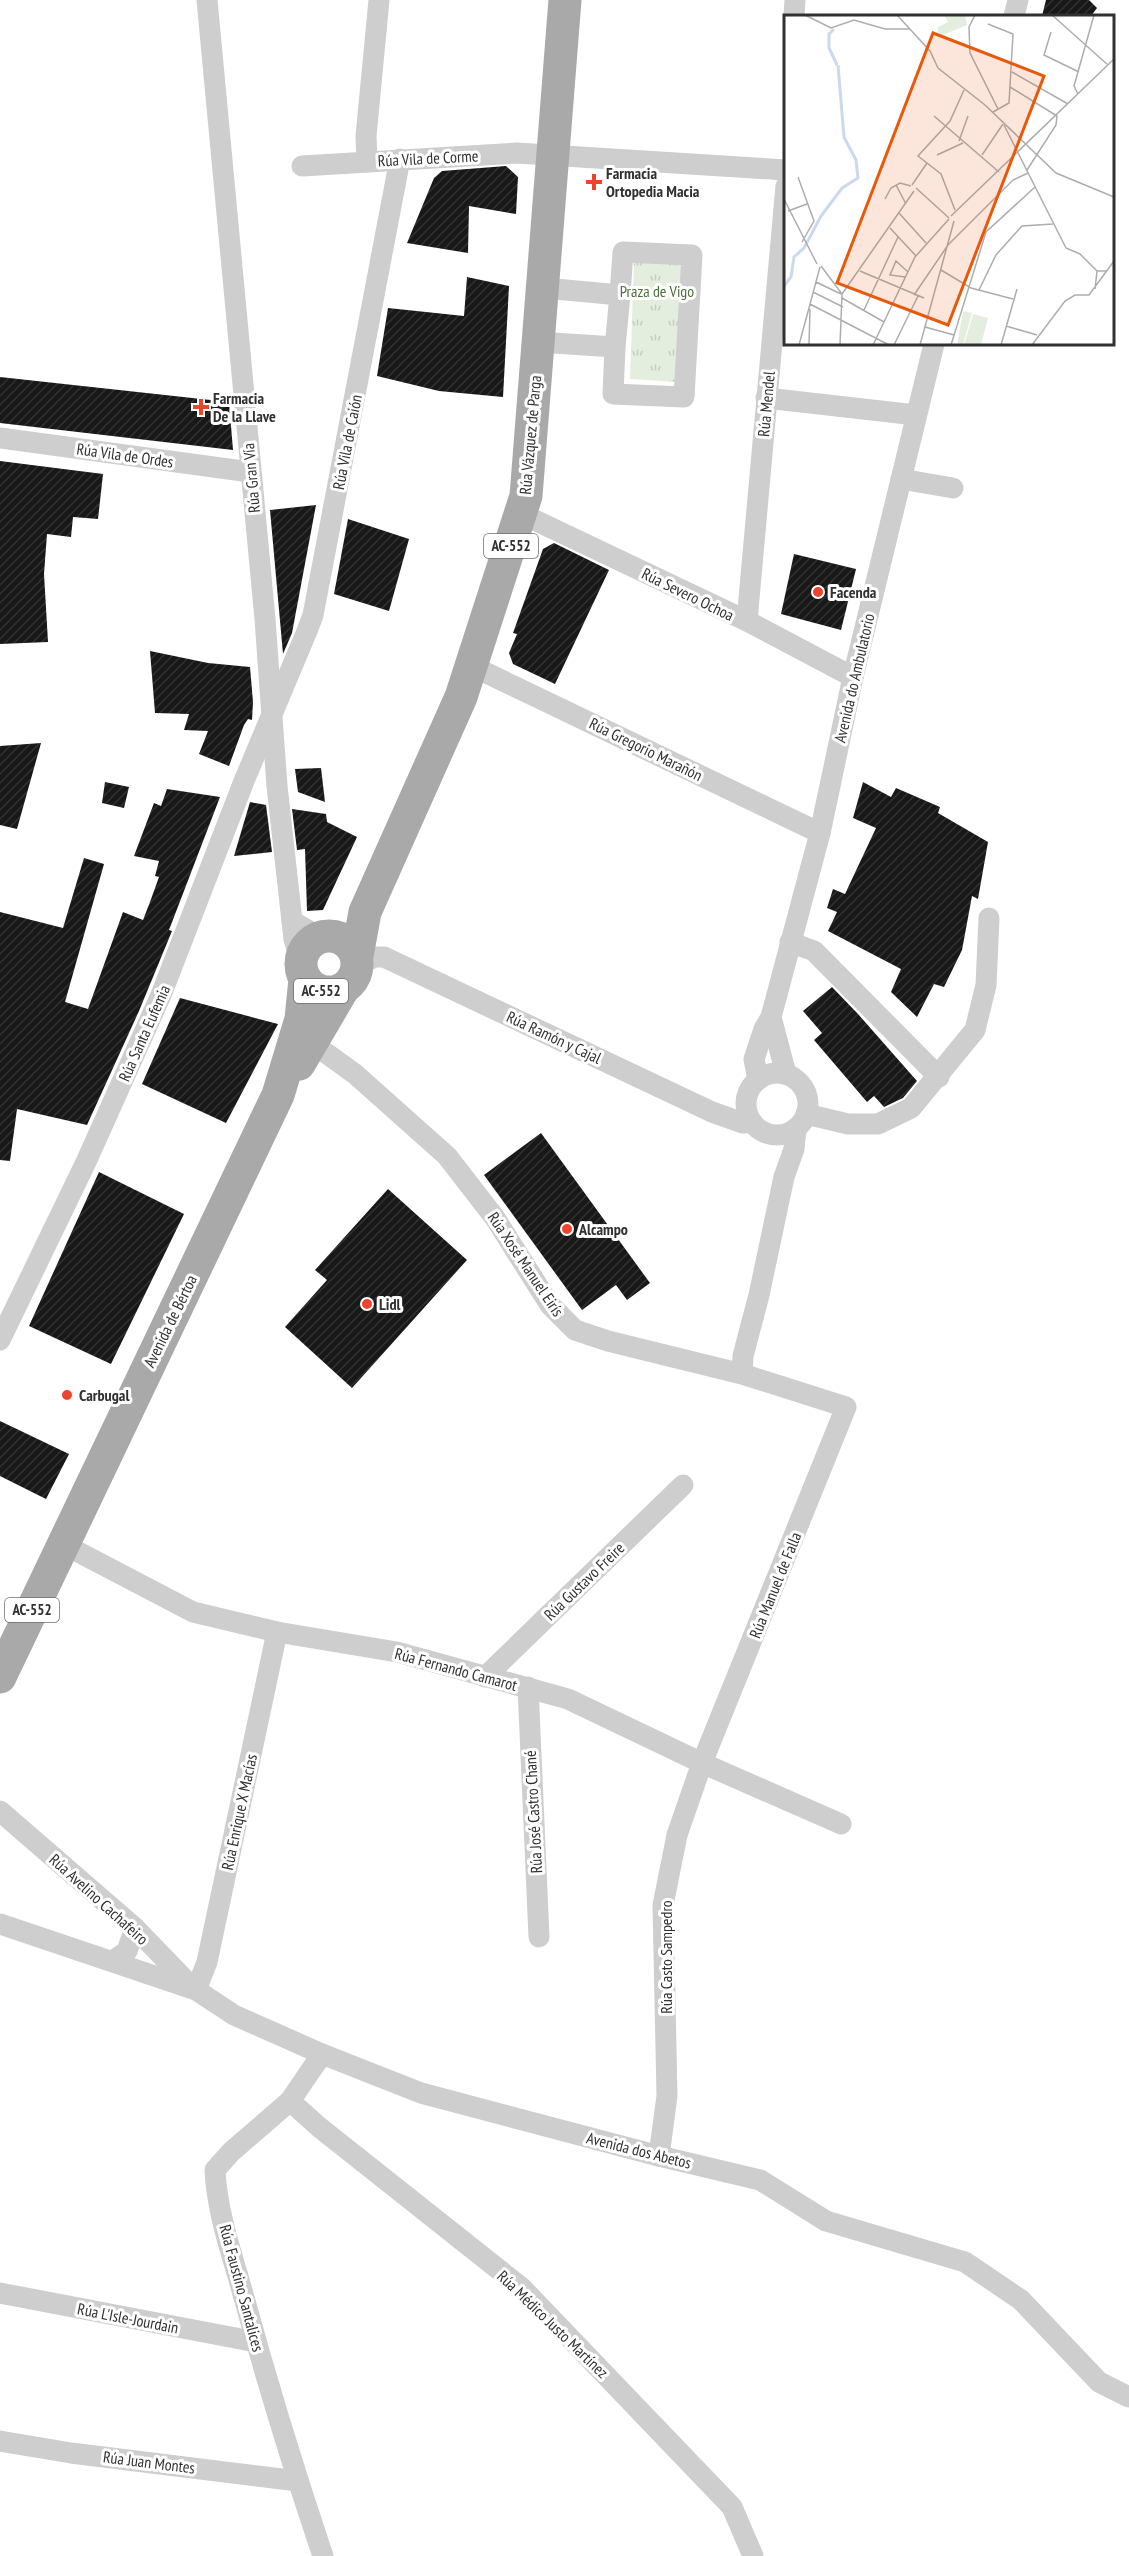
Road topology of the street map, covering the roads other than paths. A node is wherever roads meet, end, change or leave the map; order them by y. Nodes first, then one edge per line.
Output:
1 (207, 0) edge
2 (380, 0) edge
3 (565, 0) edge
4 (795, 0) edge
5 (1018, 0) edge
6 (794, 15) edge
7 (1014, 15) edge
8 (554, 155) junction
9 (400, 159) junction
10 (367, 162) junction
11 (302, 166) dead end
12 (784, 170) edge
13 (784, 207) edge
14 (543, 288) junction
15 (620, 295) junction
16 (538, 342) junction
17 (934, 345) edge
18 (615, 347) junction
19 (766, 398) junction
20 (916, 415) junction
21 (0, 438) edge
22 (250, 472) junction
23 (901, 479) junction
24 (953, 488) dead end
25 (522, 514) junction
26 (747, 621) junction
27 (472, 666) junction
28 (853, 677) junction
29 (272, 719) junction
30 (820, 833) junction
31 (365, 912) junction
32 (989, 918) dead end
33 (292, 921) junction
34 (790, 942) junction
35 (314, 954) junction
36 (352, 970) junction
37 (771, 1017) junction
38 (327, 1018) junction
39 (326, 1053) junction
40 (786, 1074) junction
41 (939, 1077) junction
42 (758, 1080) junction
43 (286, 1084) junction
44 (801, 1121) junction
45 (760, 1128) junction
46 (784, 1177) junction
47 (0, 1340) edge
48 (742, 1374) junction
49 (846, 1407) joint
50 (683, 1485) dead end
51 (63, 1544) junction
52 (277, 1632) junction
53 (0, 1677) edge
54 (486, 1677) junction
55 (528, 1687) junction
56 (702, 1763) junction
57 (0, 1811) edge
58 (841, 1824) dead end
59 (0, 1924) edge
60 (135, 1928) junction
61 (539, 1937) dead end
62 (113, 1962) junction
63 (196, 1990) junction
64 (322, 2054) junction
65 (290, 2102) junction
66 (659, 2156) junction
67 (0, 2294) edge
68 (256, 2342) junction
69 (1129, 2397) edge
70 (0, 2441) edge
71 (298, 2481) junction
72 (323, 2556) edge
73 (753, 2556) edge

1 - 22 street, Rúa Gran Vía
2 - 10 street
3 - 8 main road, Rúa Vázquez de Parga / AC-552
4 - 6 street
5 - 7 street
8 - 9 street, Rúa Vila de Corme
8 - 12 street, Rúa Vila de Corme
8 - 14 main road, Rúa Vázquez de Parga / AC-552
9 - 10 street, Rúa Vila de Corme
9 - 29 street, Rúa Vila de Caión
10 - 11 street, Rúa Vila de Corme
13 - 19 street, Rúa Mendel
14 - 15 street
14 - 16 main road, Rúa Vázquez de Parga / AC-552
15 - 18 street
15 - 18 street
16 - 18 street
16 - 25 main road, Rúa Vázquez de Parga / AC-552
17 - 20 street, Avenida do Ambulatorio
19 - 20 street
19 - 26 street, Rúa Mendel
20 - 23 street, Avenida do Ambulatorio
21 - 22 street, Rúa Vila de Ordes
22 - 29 street, Rúa Gran Vía
23 - 24 street
23 - 28 street, Avenida do Ambulatorio
25 - 26 street, Rúa Severo Ochoa
25 - 27 main road, Rúa Vázquez de Parga / AC-552
26 - 28 street, Rúa Severo Ochoa
27 - 30 street, Rúa Gregorio Marañón
27 - 31 main road, Rúa Vázquez de Parga / AC-552
28 - 30 street, Avenida do Ambulatorio
29 - 33 street, Rúa Gran Vía
29 - 47 street, Rúa Santa Eufemia
30 - 34 street, Avenida do Ambulatorio
31 - 35 main road
31 - 36 main road, Rúa Vázquez de Parga / AC-552
32 - 41 street
33 - 35 street
33 - 35 street, Rúa Gran Vía
34 - 37 street, Avenida do Ambulatorio
34 - 41 street
35 - 36 main road, AC-552
35 - 36 main road, AC-552
35 - 43 main road, Avenida de Bértoa / AC-552
36 - 38 main road, Avenida de Bértoa / AC-552
36 - 45 street, Rúa Ramón y Cajal
37 - 40 street, Avenida do Ambulatorio
37 - 42 street, Avenida do Ambulatorio
38 - 39 street
38 - 43 main road, Avenida de Bértoa / AC-552
39 - 43 street
39 - 48 street, Rúa Xosé Manuel Eirís
40 - 42 street
40 - 44 street
41 - 44 street
42 - 45 street
43 - 51 main road, Avenida de Bértoa / AC-552
44 - 45 street
44 - 46 street
45 - 46 street
46 - 48 street
48 - 49 street, Rúa Xosé Manuel Eirís
49 - 56 street, Rúa Manuel de Falla
50 - 54 street, Rúa Gustavo Freire
51 - 52 street, Rúa Fernando Camarot
51 - 53 main road, Avenida de Bértoa / AC-552
52 - 54 street, Rúa Fernando Camarot
52 - 63 street, Rúa Enrique X Macías
54 - 55 street, Rúa Fernando Camarot
55 - 56 street, Rúa Fernando Camarot
55 - 61 street, Rúa José Castro Chané
56 - 58 street, Rúa Fernando Camarot
56 - 66 street, Rúa Casto Sampedro
57 - 60 street, Rúa Avelino Cachafeiro
59 - 62 street, Avenida dos Abetos
60 - 62 street
60 - 63 street, Rúa Avelino Cachafeiro
62 - 63 street, Avenida dos Abetos
63 - 64 street, Avenida dos Abetos
64 - 65 street, Rúa Faustino Santalices
64 - 66 street, Avenida dos Abetos
65 - 68 street, Rúa Faustino Santalices
65 - 73 street, Rúa Médico Justo Martínez
66 - 69 street, Avenida dos Abetos
67 - 68 street, Rúa L'Isle-Jourdain
68 - 71 street, Rúa Faustino Santalices
70 - 71 street, Rúa Juan Montes
71 - 72 street, Rúa Faustino Santalices

